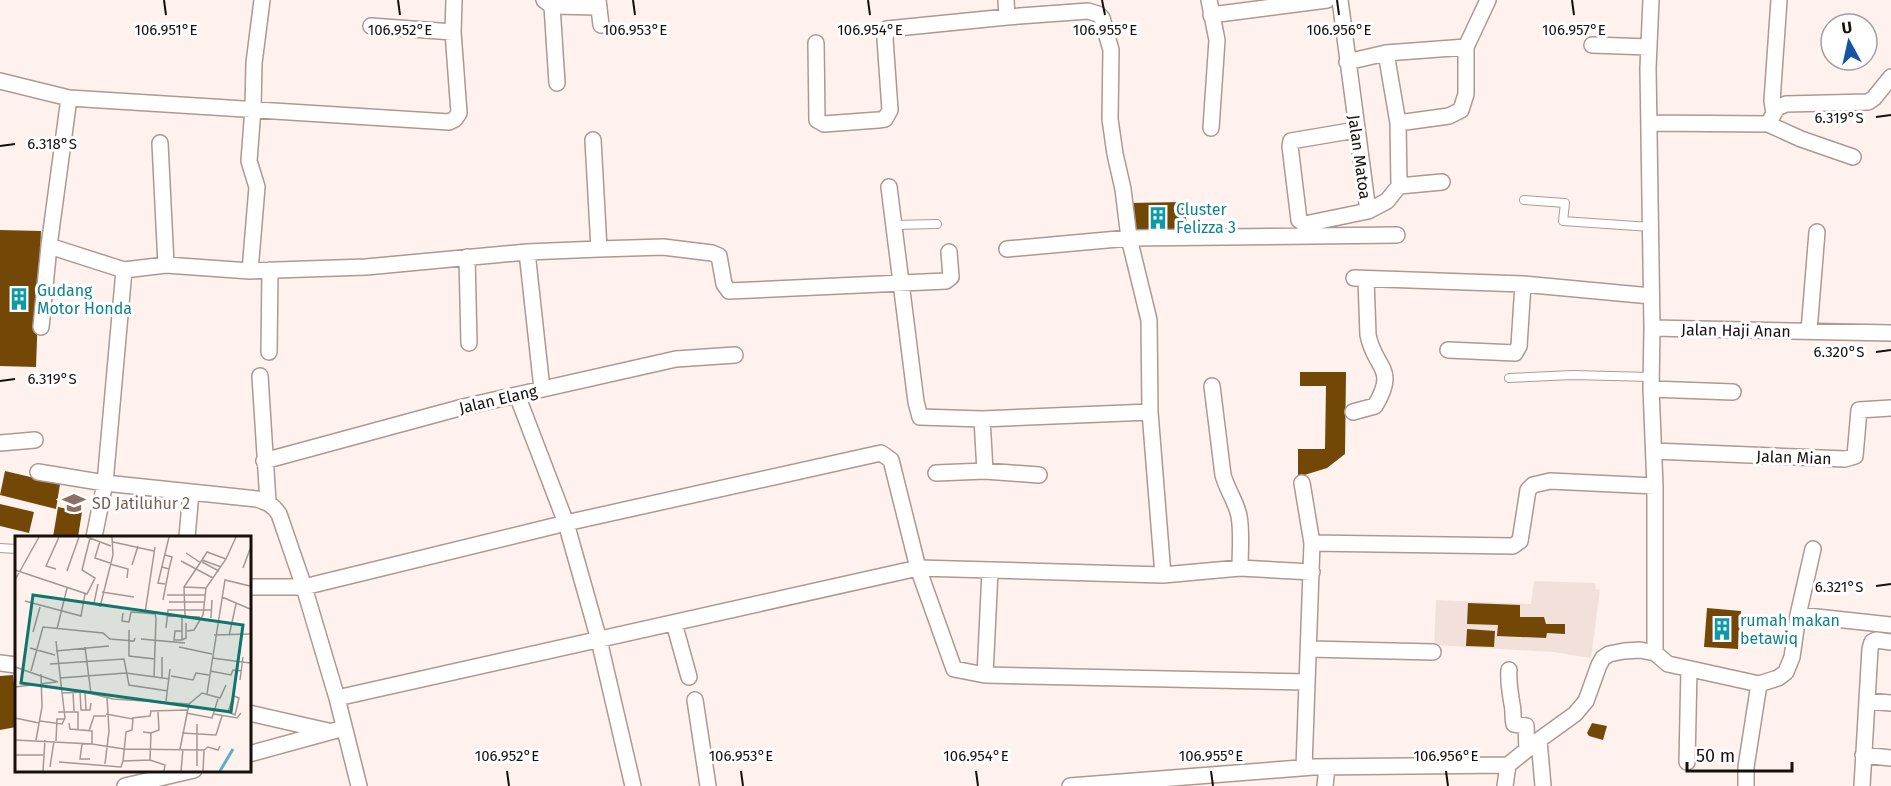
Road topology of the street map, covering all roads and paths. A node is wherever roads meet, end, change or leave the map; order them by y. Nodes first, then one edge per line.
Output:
1 (262, 0) edge
2 (454, 0) edge
3 (1006, 0) edge
4 (1327, 0) edge
5 (1340, 0) edge
6 (1488, 0) edge
7 (1651, 0) edge
8 (1779, 0) edge
9 (548, 3) edge
10 (599, 4) edge
11 (1210, 8) edge
12 (1007, 17) junction
13 (601, 25) dead end
14 (371, 26) dead end
15 (453, 32) junction
16 (816, 43) dead end
17 (1592, 45) dead end
18 (1466, 47) junction
19 (1649, 47) junction
20 (1386, 53) junction
21 (1347, 62) junction
22 (1891, 77) edge
23 (0, 81) edge
24 (557, 83) dead end
25 (69, 98) junction
26 (253, 108) junction
27 (1771, 119) junction
28 (1398, 123) junction
29 (1649, 123) junction
30 (1211, 128) dead end
31 (1356, 130) junction
32 (592, 140) dead end
33 (160, 143) dead end
34 (1853, 157) dead end
35 (1442, 182) dead end
36 (1399, 186) junction
37 (889, 187) dead end
38 (1524, 200) dead end
39 (1364, 212) junction
40 (937, 224) dead end
41 (894, 225) junction
42 (1650, 227) junction
43 (1817, 232) dead end
44 (1397, 235) dead end
45 (1129, 238) junction
46 (48, 246) junction
47 (599, 249) junction
48 (1007, 249) dead end
49 (527, 252) junction
50 (949, 252) dead end
51 (466, 257) junction
52 (166, 265) junction
53 (124, 270) junction
54 (250, 270) junction
55 (270, 270) junction
56 (902, 283) junction
57 (1523, 284) junction
58 (1652, 296) junction
59 (41, 327) dead end
60 (1652, 328) junction
61 (1809, 331) junction
62 (1891, 333) edge
63 (469, 343) dead end
64 (1448, 350) dead end
65 (269, 352) dead end
66 (735, 356) dead end
67 (260, 376) dead end
68 (1509, 378) dead end
69 (1651, 383) junction
70 (1212, 386) dead end
71 (542, 389) junction
72 (1733, 392) dead end
73 (517, 395) junction
74 (1891, 408) edge
75 (1150, 412) junction
76 (1353, 412) dead end
77 (982, 419) junction
78 (35, 440) dead end
79 (0, 443) edge
80 (1654, 451) junction
81 (264, 461) junction
82 (985, 471) junction
83 (38, 472) dead end
84 (936, 473) dead end
85 (1039, 475) dead end
86 (105, 483) junction
87 (1302, 483) dead end
88 (1655, 486) junction
89 (191, 492) junction
90 (268, 502) junction
91 (566, 523) junction
92 (94, 536) edge
93 (188, 536) edge
94 (1312, 543) junction
95 (0, 548) edge
96 (15, 549) edge
97 (1813, 549) dead end
98 (918, 568) junction
99 (1240, 568) junction
100 (990, 571) junction
101 (1312, 572) junction
102 (1163, 575) junction
103 (250, 587) edge
104 (304, 587) junction
105 (1798, 615) junction
106 (674, 622) junction
107 (1891, 625) edge
108 (599, 640) junction
109 (1891, 642) edge
110 (1310, 649) junction
111 (1433, 651) dead end
112 (1655, 652) junction
113 (0, 663) edge
114 (15, 665) edge
115 (1689, 669) junction
116 (1509, 670) dead end
117 (985, 675) junction
118 (689, 677) dead end
119 (1307, 682) junction
120 (1759, 684) junction
121 (337, 698) junction
122 (695, 700) dead end
123 (1867, 701) junction
124 (1891, 703) edge
125 (250, 713) edge
126 (344, 728) junction
127 (328, 731) junction
128 (1533, 745) junction
129 (250, 754) edge
130 (1863, 755) junction
131 (1891, 758) edge
132 (1687, 762) dead end
133 (1508, 765) junction
134 (1327, 767) junction
135 (1304, 768) junction
136 (185, 775) edge
137 (124, 786) edge
138 (359, 786) edge
139 (633, 786) edge
140 (708, 786) edge
141 (1070, 786) edge
142 (1325, 786) edge
143 (1505, 786) edge
144 (1543, 786) edge
145 (1746, 786) edge
146 (1862, 786) edge

1 - 26 street
2 - 15 street
3 - 12 street
4 - 11 street
5 - 21 street, Jalan Matoa
6 - 18 street
7 - 19 street
8 - 27 street
9 - 10 street
9 - 24 street
10 - 13 street
11 - 30 street
12 - 16 street
12 - 45 street
14 - 15 street
15 - 26 street
17 - 19 street
18 - 20 street
18 - 28 street
19 - 29 street
20 - 21 street
20 - 28 street
21 - 31 street, Jalan Matoa
22 - 27 street
23 - 25 street
25 - 26 street
25 - 46 street
26 - 54 street
27 - 29 street
27 - 34 street
28 - 36 street
29 - 42 street
31 - 39 street, Jalan Matoa
31 - 39 street
32 - 47 street
33 - 52 street
35 - 36 street
36 - 39 street, Jalan Matoa
37 - 41 street
38 - 42 lane
40 - 41 lane
41 - 56 street
42 - 58 street
43 - 61 street
44 - 45 street
45 - 48 street
45 - 75 street
46 - 53 street
46 - 59 street
47 - 49 street
47 - 56 street
49 - 51 street
49 - 71 street
50 - 56 street
51 - 55 street
51 - 63 street
52 - 53 street
52 - 54 street
53 - 86 street
54 - 55 street
55 - 65 street
56 - 77 street
57 - 58 street
57 - 64 street
57 - 76 street
58 - 60 street
60 - 61 street, Jalan Haji Anan
60 - 69 street
61 - 62 street, Jalan Haji Anan
66 - 71 street, Jalan Elang
67 - 81 street
68 - 69 lane
69 - 72 street
69 - 80 street
70 - 99 street
71 - 73 street, Jalan Elang
73 - 81 street, Jalan Elang
73 - 91 street
74 - 80 street, Jalan Mian
75 - 77 street
75 - 102 street
77 - 82 street
78 - 79 street
80 - 88 street
81 - 90 street
82 - 84 street
82 - 85 street
83 - 86 street
86 - 89 street
86 - 92 street
87 - 94 street
88 - 94 street
88 - 112 street
89 - 90 street
89 - 93 street
90 - 104 street
91 - 98 street
91 - 104 street
91 - 108 street
94 - 101 street
95 - 96 lane
97 - 105 street
98 - 100 street
98 - 106 street
98 - 117 street
99 - 101 street
99 - 102 street
100 - 102 street
100 - 117 street
101 - 110 street
103 - 104 street
104 - 121 street
105 - 107 street
105 - 120 street
106 - 108 street
106 - 118 street
108 - 121 street
108 - 139 street
109 - 123 street
110 - 111 street
110 - 119 street
112 - 115 street
112 - 128 street
113 - 114 street
115 - 120 street
115 - 132 street
116 - 128 street
117 - 119 street
119 - 135 street
120 - 145 street
121 - 126 street
122 - 140 street
123 - 124 street
123 - 130 street
125 - 127 street
126 - 127 street
126 - 138 street
127 - 129 street
128 - 133 street
128 - 144 street
130 - 131 street
130 - 146 street
133 - 134 street
133 - 143 street
134 - 135 street
134 - 142 street
135 - 141 street
136 - 137 street

